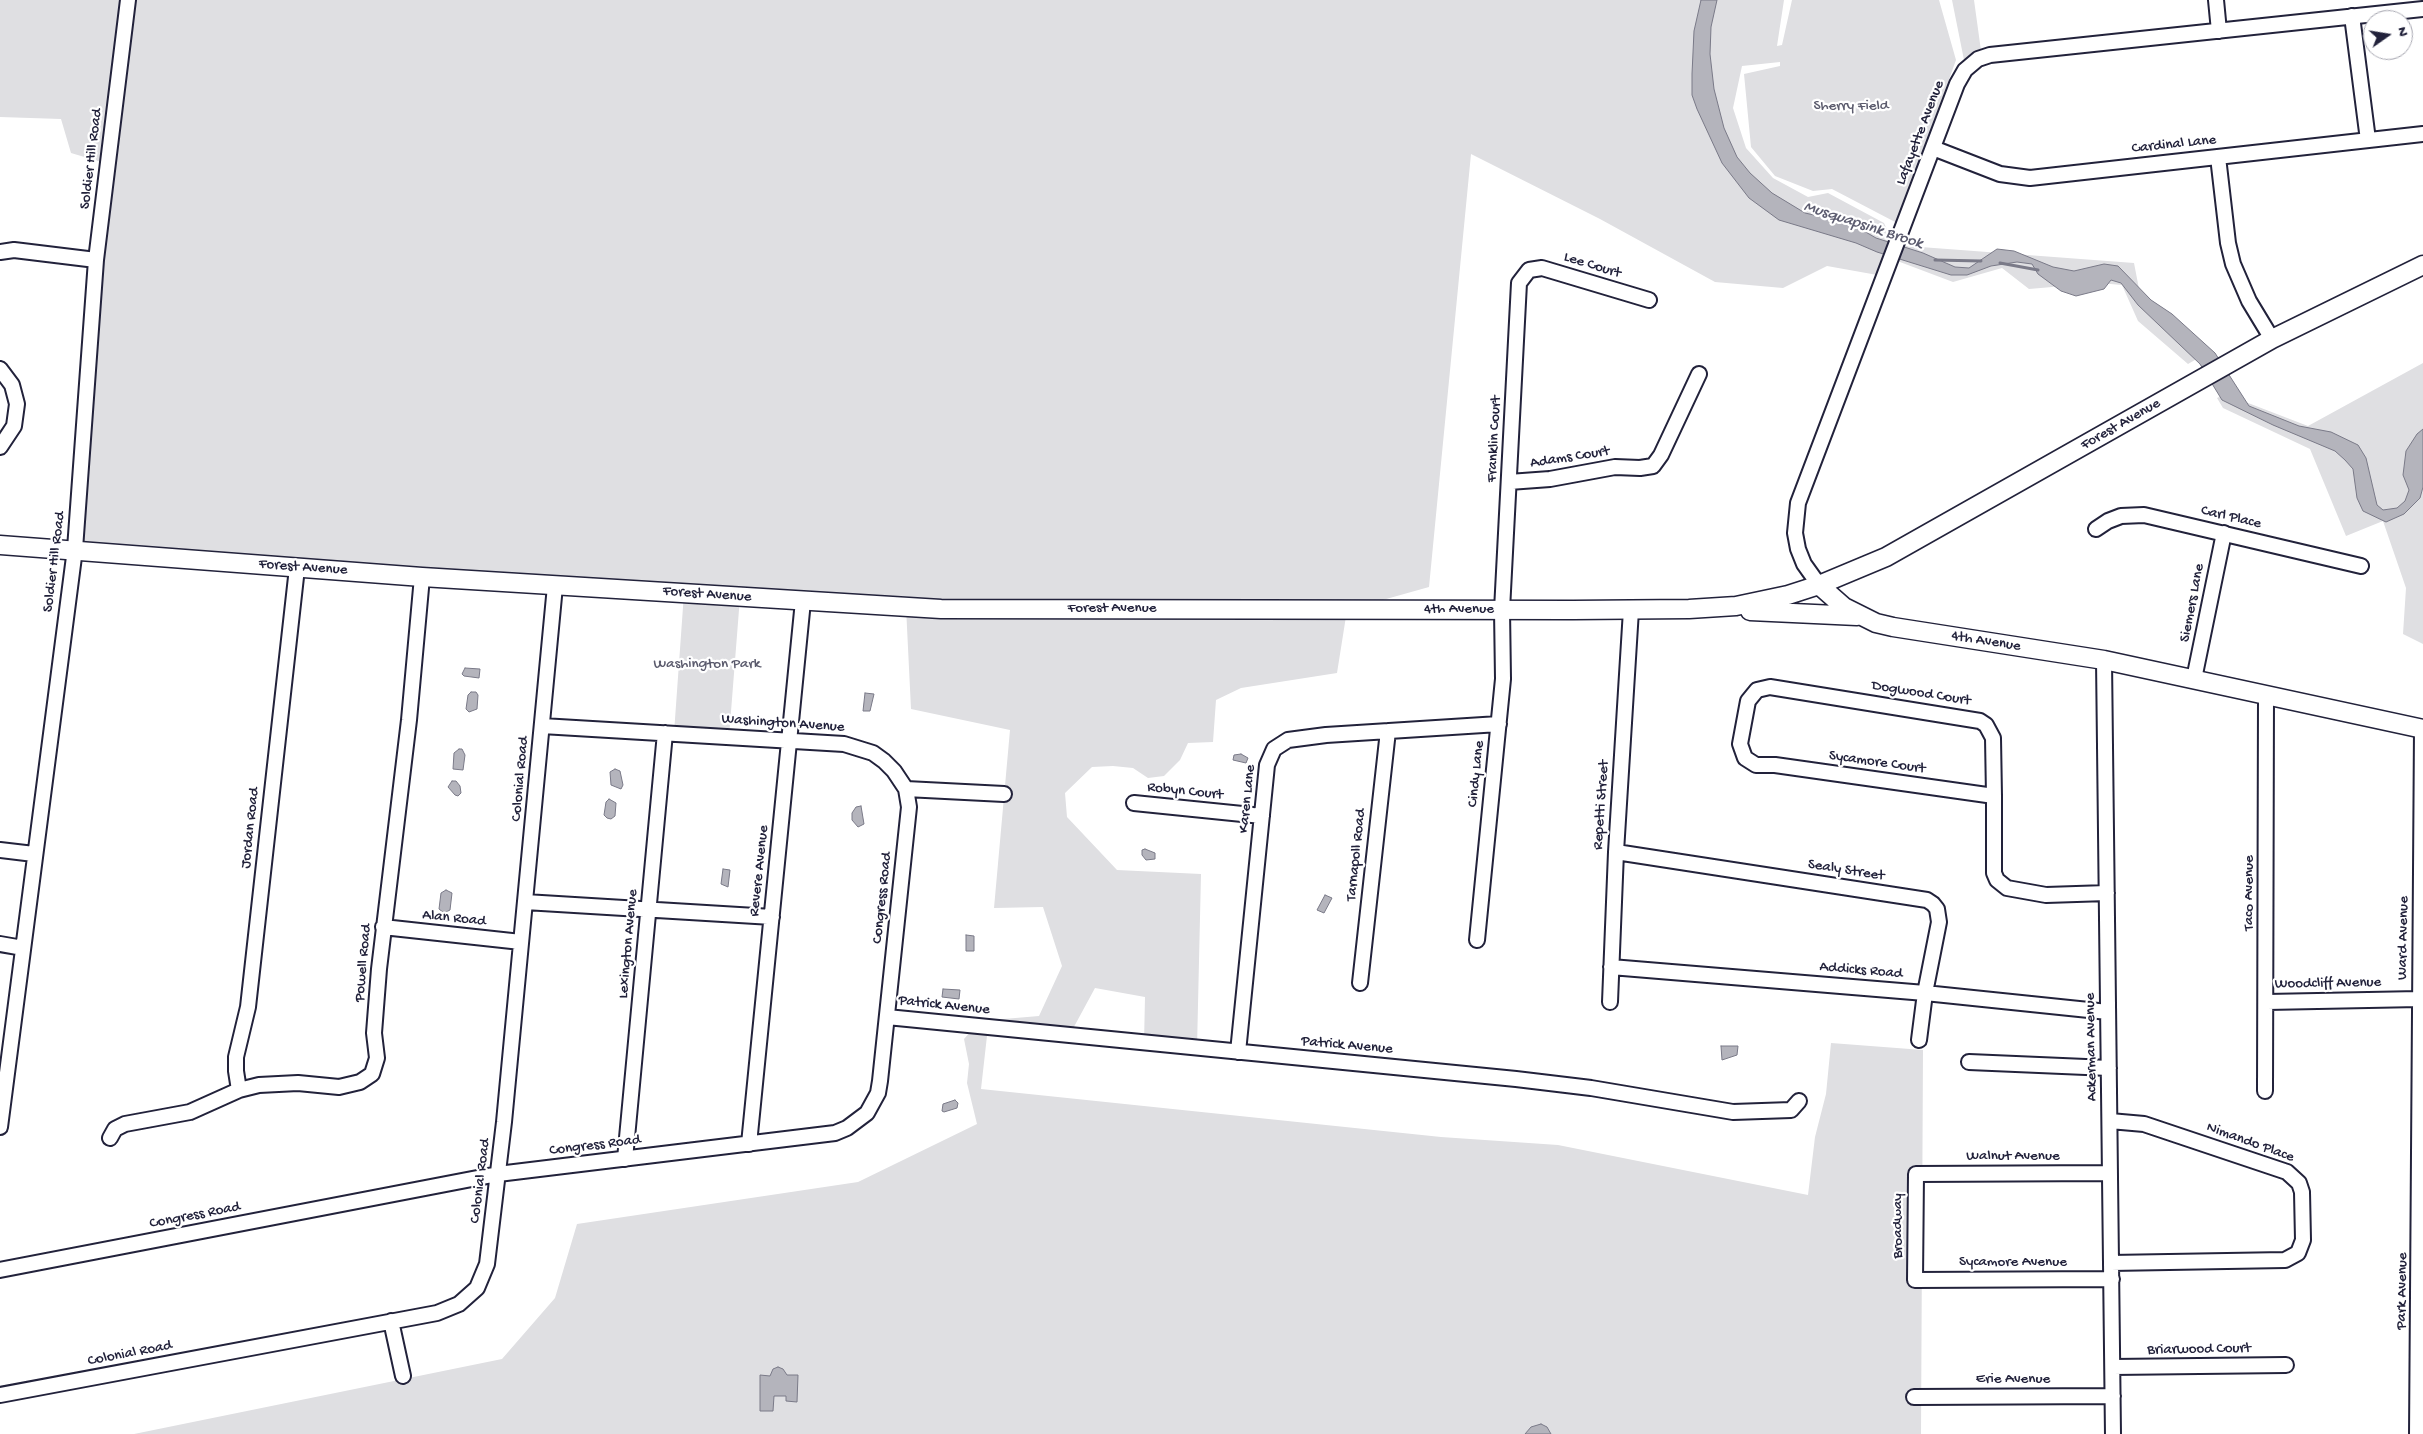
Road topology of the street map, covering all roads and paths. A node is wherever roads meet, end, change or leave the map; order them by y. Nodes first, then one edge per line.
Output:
1 (128, 0) edge
2 (2216, 0) edge
3 (2421, 6) edge
4 (2352, 16) junction
5 (2219, 31) junction
6 (2423, 134) edge
7 (2368, 140) junction
8 (1933, 148) junction
9 (2218, 156) junction
10 (1, 249) edge
11 (96, 260) junction
12 (2423, 265) edge
13 (1526, 272) joint
14 (1649, 300) dead end
15 (2272, 339) junction
16 (0, 369) edge
17 (1699, 374) dead end
18 (0, 447) edge
19 (1509, 482) junction
20 (2096, 530) dead end
21 (2224, 533) junction
22 (0, 545) edge
23 (75, 549) junction
24 (2361, 566) dead end
25 (297, 568) junction
26 (422, 577) junction
27 (1819, 585) junction
28 (556, 586) junction
29 (803, 601) junction
30 (1710, 609) junction
31 (1416, 610) joint
32 (1502, 610) junction
33 (1631, 610) junction
34 (1860, 616) junction
35 (2104, 660) junction
36 (2194, 679) junction
37 (2266, 696) junction
38 (1499, 724) junction
39 (542, 726) junction
40 (2423, 729) edge
41 (1388, 731) junction
42 (665, 733) junction
43 (789, 740) junction
44 (1756, 765) joint
45 (906, 789) junction
46 (1004, 794) dead end
47 (1994, 796) junction
48 (1134, 803) dead end
49 (1262, 816) junction
50 (0, 850) edge
51 (1616, 852) junction
52 (34, 854) junction
53 (2107, 893) junction
54 (525, 902) junction
55 (648, 910) junction
56 (772, 917) junction
57 (383, 927) junction
58 (1477, 940) dead end
59 (522, 942) junction
60 (0, 944) edge
61 (23, 948) junction
62 (1611, 967) junction
63 (1360, 983) dead end
64 (1925, 993) junction
65 (2419, 998) junction
66 (1610, 1002) dead end
67 (2267, 1002) junction
68 (2108, 1012) junction
69 (2421, 1013) edge
70 (886, 1016) junction
71 (1919, 1040) dead end
72 (1238, 1052) junction
73 (1969, 1062) dead end
74 (2109, 1068) junction
75 (240, 1090) junction
76 (2265, 1091) dead end
77 (2, 1092) edge
78 (1799, 1101) dead end
79 (2110, 1121) junction
80 (0, 1127) edge
81 (110, 1138) dead end
82 (749, 1144) junction
83 (2419, 1148) joint
84 (625, 1159) junction
85 (2110, 1173) junction
86 (498, 1174) junction
87 (1916, 1174) joint
88 (2421, 1234) edge
89 (2112, 1262) junction
90 (0, 1270) edge
91 (2112, 1279) junction
92 (1915, 1280) joint
93 (391, 1321) junction
94 (2286, 1365) dead end
95 (2113, 1367) junction
96 (403, 1376) dead end
97 (0, 1395) edge
98 (2113, 1396) junction
99 (1914, 1397) dead end
100 (2114, 1434) edge
101 (2417, 1434) edge

1 - 11 street, Soldier Hill Road
2 - 5 street
3 - 4 street, Lafayette Avenue
4 - 5 street, Lafayette Avenue
4 - 7 street
5 - 8 street, Lafayette Avenue
6 - 7 street, Cardinal Lane
7 - 9 street, Cardinal Lane
8 - 9 street, Cardinal Lane
8 - 27 street, Lafayette Avenue
9 - 15 street
10 - 11 street
11 - 23 street, Soldier Hill Road
12 - 15 main road, Forest Avenue
13 - 14 street, Lee Court
13 - 19 street, Franklin Court
15 - 27 main road, Forest Avenue
16 - 18 street
17 - 19 street, Adams Court
19 - 32 street, Franklin Court
20 - 21 street, Carl Place
21 - 24 street, Carl Place
21 - 36 street, Siemers Lane
22 - 23 main road, Forest Avenue
23 - 25 main road, Forest Avenue
23 - 52 street, Soldier Hill Road
25 - 26 main road, Forest Avenue
25 - 75 street, Jordan Road
26 - 28 main road, Forest Avenue
26 - 57 street, Powell Road
27 - 30 main road
27 - 34 main road, 4th Avenue
28 - 29 main road, Forest Avenue
28 - 39 street, Colonial Road
29 - 31 main road, Forest Avenue
29 - 43 street, Revere Avenue
30 - 33 main road
30 - 34 main road
31 - 32 main road, 4th Avenue
32 - 33 main road
32 - 38 street, Cindy Lane
33 - 51 street, Repetti Street
34 - 35 main road, 4th Avenue
35 - 36 main road, 4th Avenue
35 - 53 street, Ackerman Avenue
36 - 37 main road, 4th Avenue
37 - 40 main road, 4th Avenue
37 - 67 street, Taco Avenue
38 - 41 street, Karen Lane
38 - 58 street, Cindy Lane
39 - 42 street, Washington Avenue
39 - 54 street, Colonial Road
40 - 65 street, Ward Avenue
41 - 49 street, Karen Lane
41 - 63 street, Tarnapoll Road
42 - 43 street, Washington Avenue
42 - 55 street, Lexington Avenue
43 - 45 street, Washington Avenue
43 - 56 street, Revere Avenue
44 - 47 street, Sycamore Court
44 - 47 street, Dogwood Court
45 - 46 street
45 - 70 street, Congress Road
47 - 53 street, Dogwood Court
48 - 49 street, Robyn Court
49 - 72 street, Karen Lane
50 - 52 street
51 - 62 street, Repetti Street
51 - 64 street, Sealy Street
52 - 61 street, Soldier Hill Road
53 - 68 street, Ackerman Avenue
54 - 55 street
54 - 59 street, Colonial Road
55 - 56 street
55 - 84 street, Lexington Avenue
56 - 82 street, Revere Avenue
57 - 59 street, Alan Road
57 - 75 street, Powell Road
59 - 86 street, Colonial Road
60 - 61 street
61 - 77 street, Soldier Hill Road
62 - 64 street, Addicks Road
62 - 66 street, Repetti Street
64 - 68 street, Addicks Road
64 - 71 street, Sealy Street
65 - 67 street, Woodcliff Avenue
65 - 69 street, Ward Avenue
67 - 76 street, Taco Avenue
68 - 74 street, Ackerman Avenue
69 - 83 street, Ward Avenue
70 - 72 street, Patrick Avenue
70 - 82 street, Congress Road
72 - 78 street, Patrick Avenue
73 - 74 street
74 - 79 street, Ackerman Avenue
75 - 81 street, Powell Road
77 - 80 street, Soldier Hill Road
79 - 85 street, Ackerman Avenue
79 - 89 street, Nimando Place
82 - 84 street, Congress Road
83 - 88 street, Park Avenue
84 - 86 street, Congress Road
85 - 87 street, Walnut Avenue
85 - 89 street, Ackerman Avenue
86 - 90 street, Congress Road
86 - 93 street, Colonial Road
87 - 92 street, Broadway
88 - 101 street, Park Avenue
89 - 91 street, Ackerman Avenue
91 - 92 street, Sycamore Avenue
91 - 95 street, Ackerman Avenue
93 - 96 street
93 - 97 street, Colonial Road
94 - 95 street, Briarwood Court
95 - 98 street, Ackerman Avenue
98 - 99 street, Erie Avenue
98 - 100 street, Ackerman Avenue

